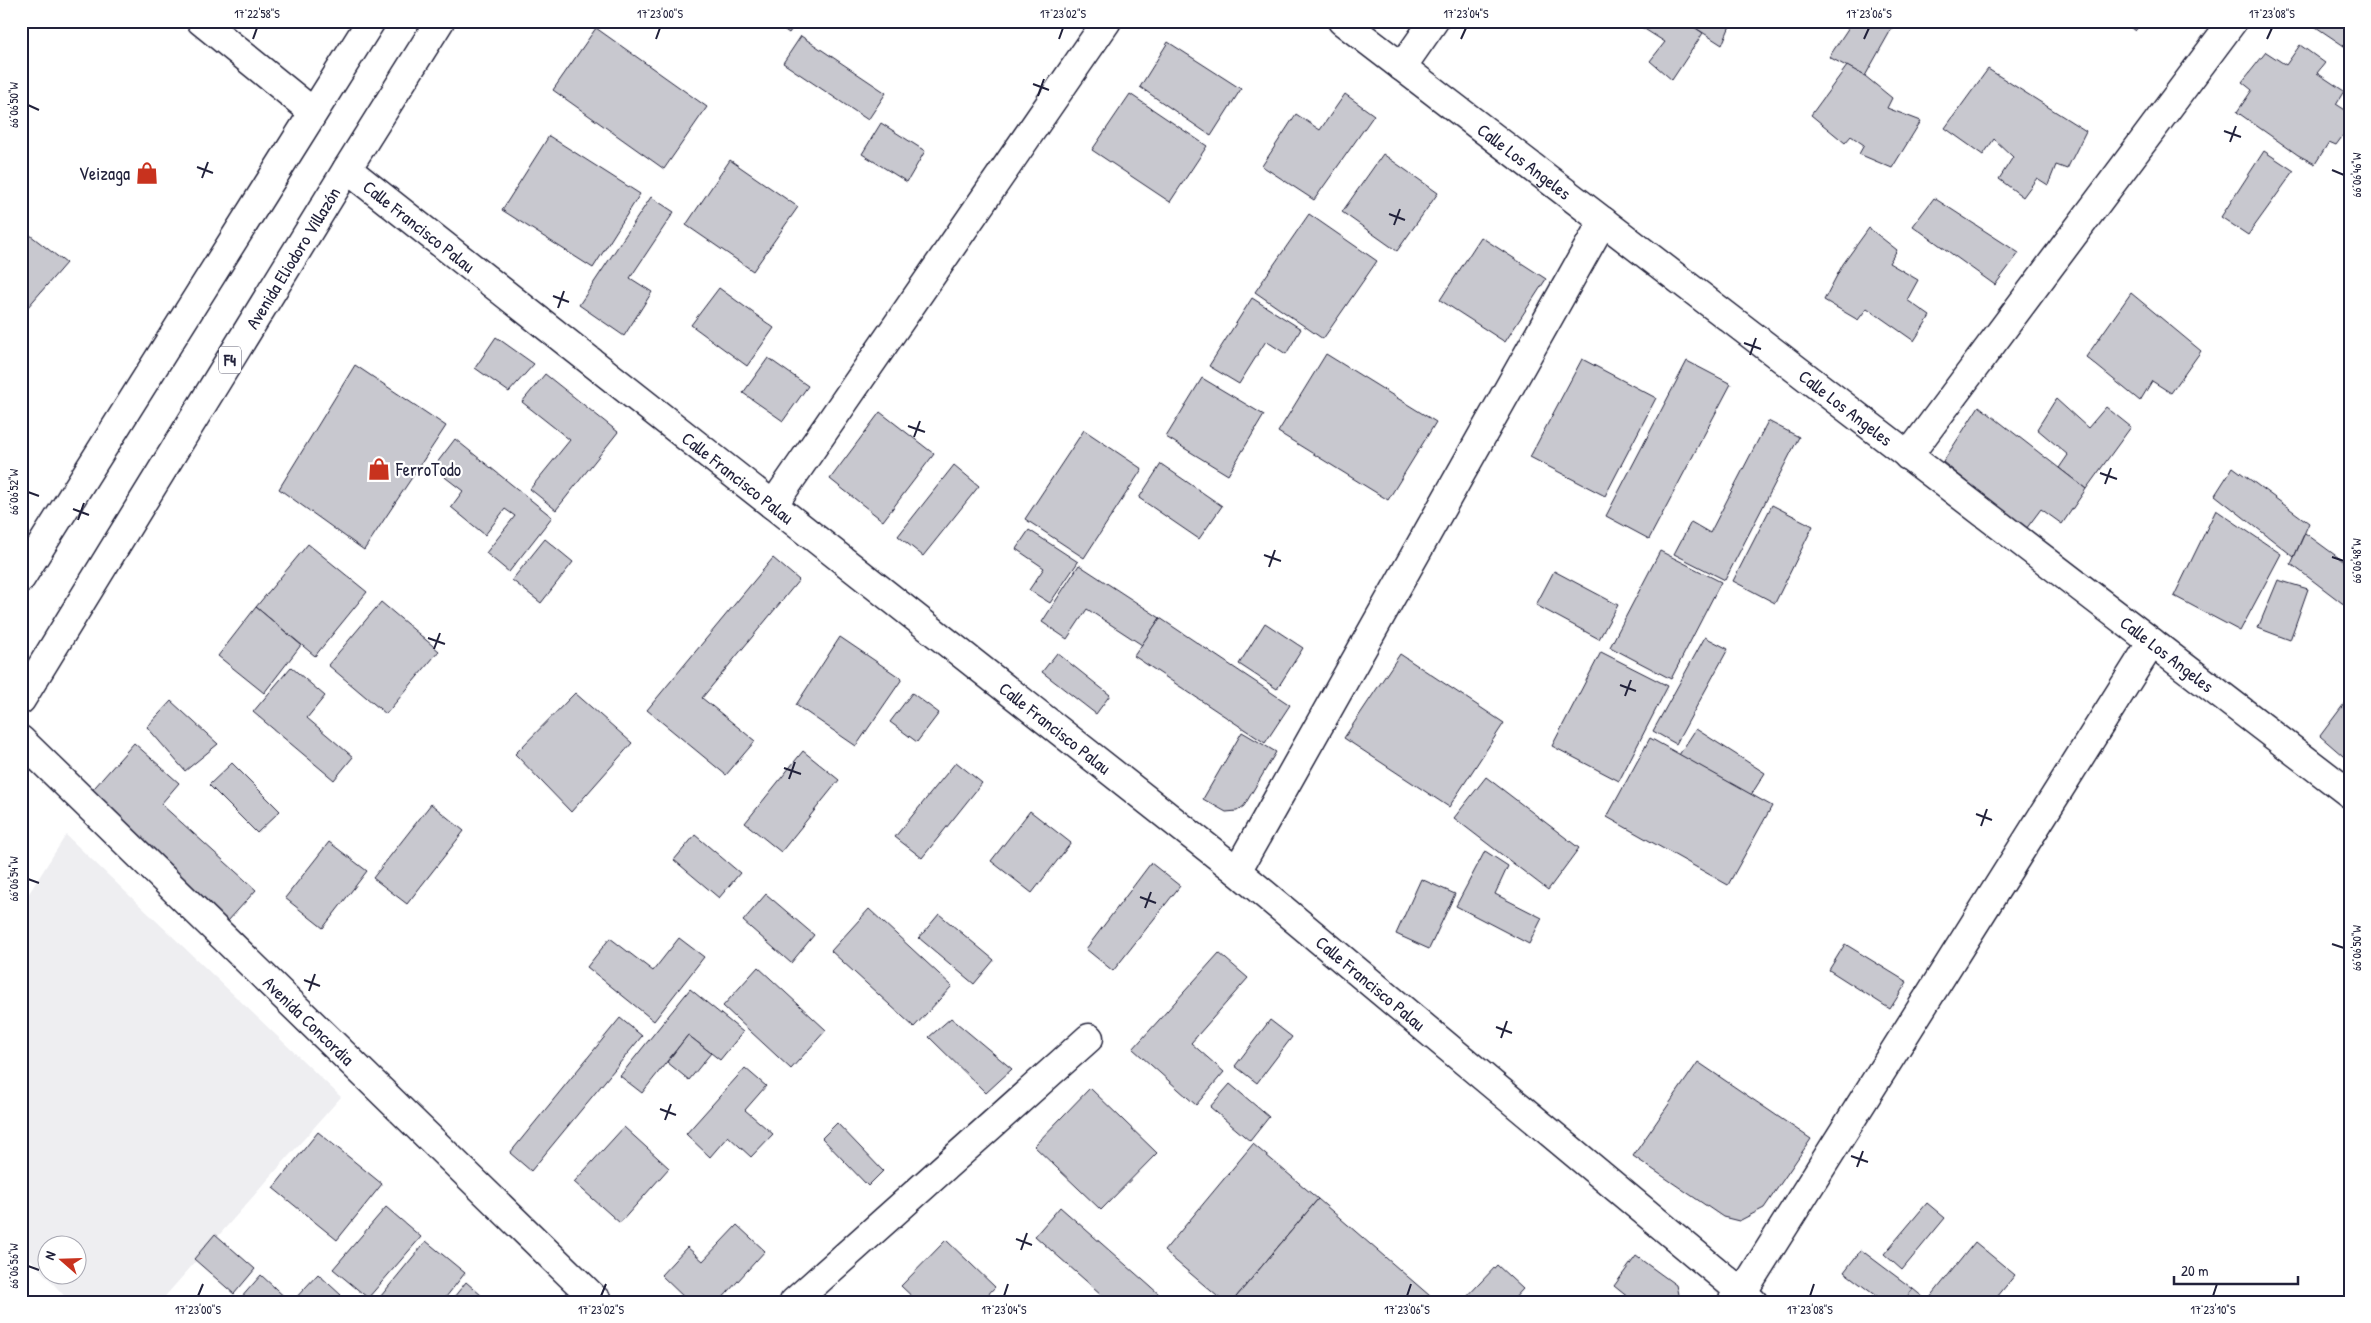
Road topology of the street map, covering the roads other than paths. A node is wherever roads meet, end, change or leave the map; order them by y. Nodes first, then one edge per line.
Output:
1 (201, 21) edge
2 (371, 21) edge
3 (440, 21) edge
4 (1107, 21) edge
5 (1342, 21) edge
6 (1434, 21) edge
7 (2233, 21) edge
8 (1402, 67) junction
9 (314, 112) junction
10 (347, 169) junction
11 (1603, 221) junction
12 (1908, 456) junction
13 (773, 506) junction
14 (21, 578) edge
15 (2152, 642) junction
16 (21, 700) edge
17 (21, 740) edge
18 (2350, 794) edge
19 (1237, 871) junction
20 (1089, 1038) dead end
21 (1742, 1299) edge
22 (598, 1302) edge
23 (794, 1302) edge

1 - 9 main road
2 - 9 main road
3 - 10 main road, Avenida Eliodoro Villazón / F4
4 - 13 main road
5 - 8 main road, Calle Los Angeles
6 - 8 main road
7 - 12 main road
8 - 11 main road, Calle Los Angeles
9 - 14 main road
10 - 13 main road, Calle Francisco Palau
10 - 16 main road, Avenida Eliodoro Villazón / F4
11 - 12 main road, Calle Los Angeles
11 - 19 main road
12 - 15 main road, Calle Los Angeles
13 - 19 main road, Calle Francisco Palau
15 - 18 main road, Calle Los Angeles
15 - 21 main road
17 - 22 main road, Avenida Concordia
19 - 21 main road, Calle Francisco Palau
20 - 23 main road

